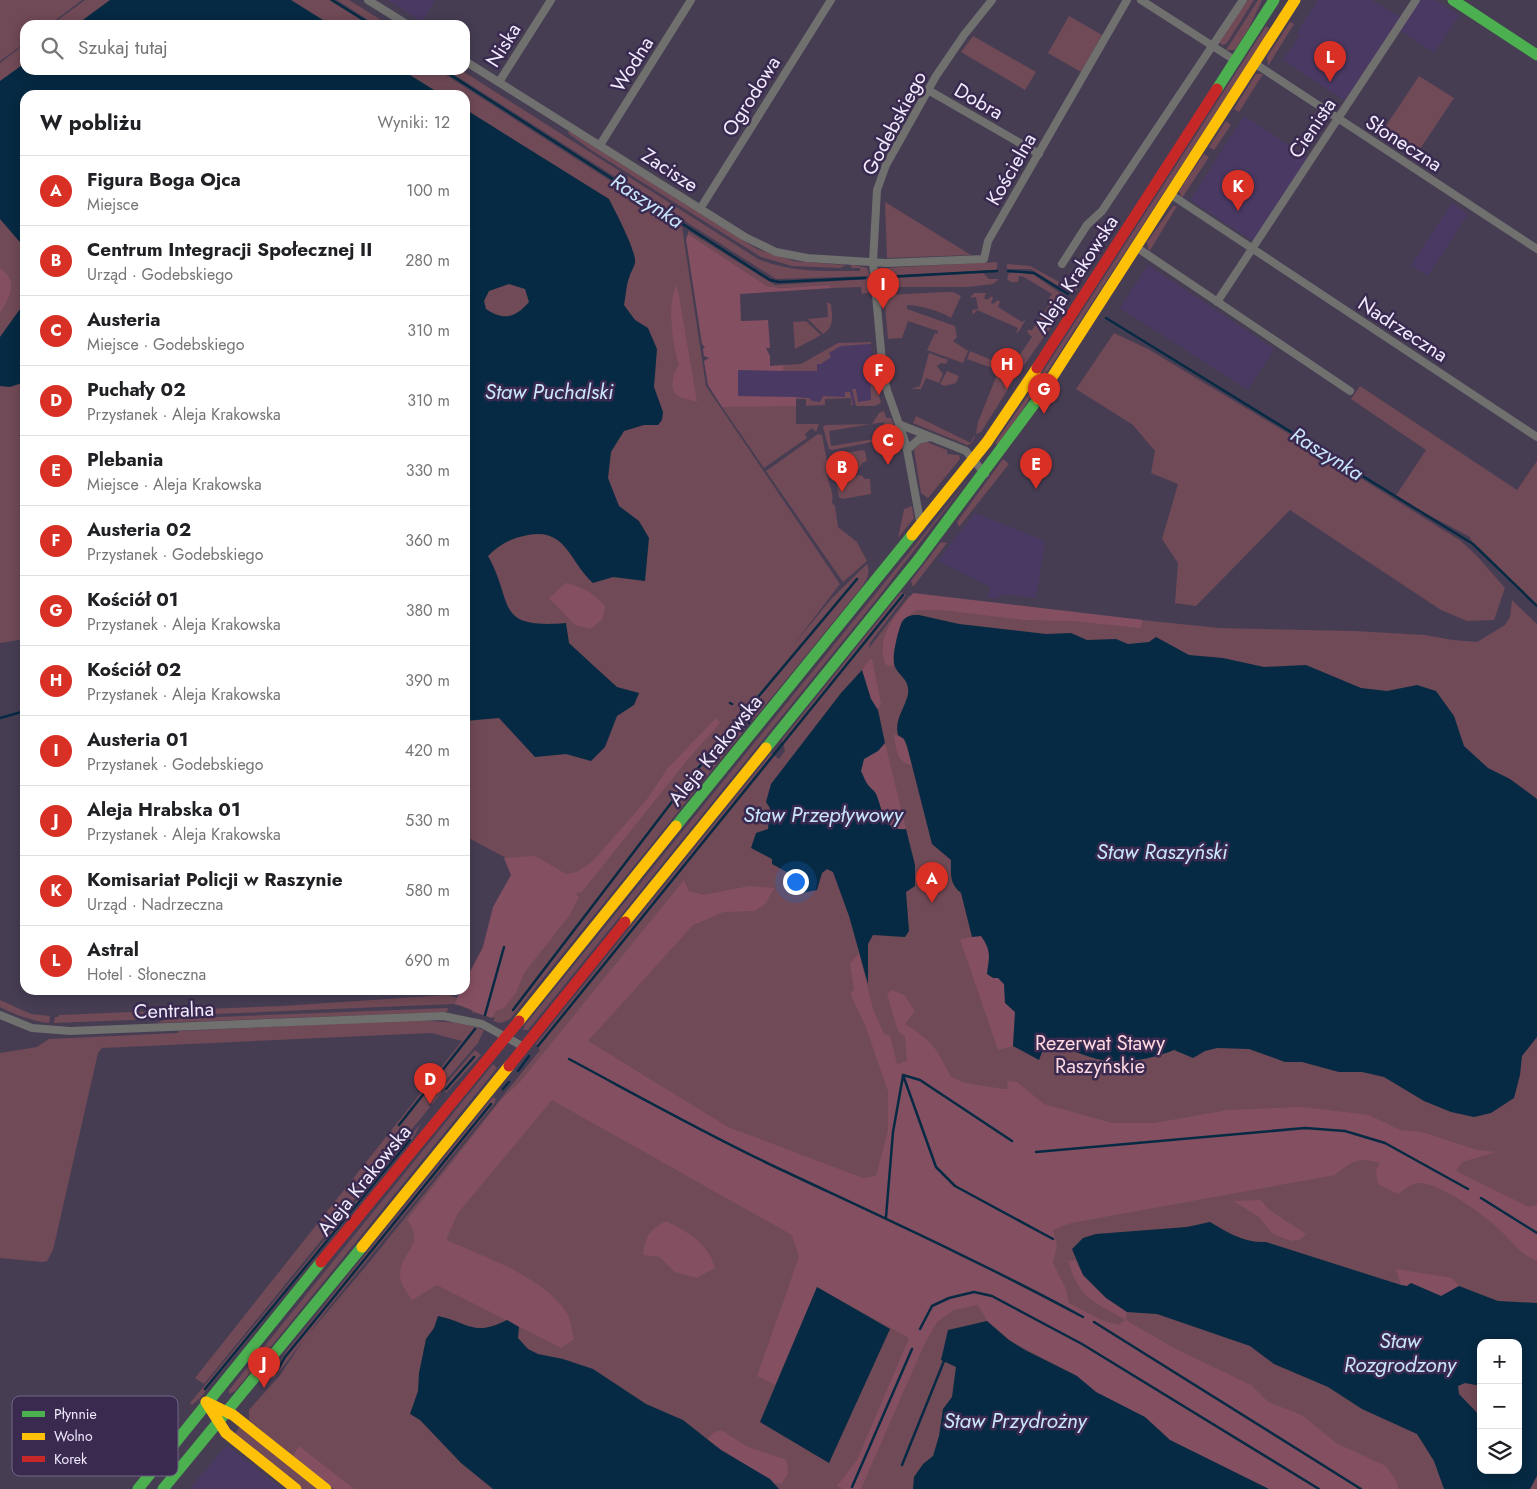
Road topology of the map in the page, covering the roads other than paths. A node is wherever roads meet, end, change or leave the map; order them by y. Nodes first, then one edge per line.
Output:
1 (368, 0) edge
2 (551, 0) edge
3 (691, 0) edge
4 (830, 0) edge
5 (992, 0) edge
6 (1126, 0) edge
7 (1141, 0) edge
8 (1243, 0) edge
9 (1274, 0) edge
10 (1295, 0) edge
11 (1416, 0) edge
12 (1453, 0) edge
13 (400, 20) edge
14 (1211, 45) junction
15 (1537, 56) edge
16 (1236, 61) junction
17 (1254, 63) junction
18 (470, 64) edge
19 (499, 82) junction
20 (928, 90) junction
21 (1338, 119) junction
22 (600, 145) junction
23 (1039, 154) junction
24 (1170, 194) junction
25 (700, 209) junction
26 (1136, 247) junction
27 (1251, 248) junction
28 (1537, 249) edge
29 (873, 262) junction
30 (1062, 264) dead end
31 (1217, 302) junction
32 (1350, 391) dead end
33 (901, 425) junction
34 (1537, 436) edge
35 (930, 437) junction
36 (907, 450) junction
37 (974, 459) junction
38 (985, 474) junction
39 (921, 526) junction
40 (0, 1015) edge
41 (506, 1037) junction
42 (524, 1047) junction
43 (206, 1402) junction
44 (228, 1411) junction
45 (194, 1418) junction
46 (219, 1422) junction
47 (178, 1438) edge
48 (201, 1443) junction
49 (178, 1471) edge
50 (148, 1476) edge
51 (174, 1476) edge
52 (138, 1489) edge
53 (163, 1489) edge
54 (296, 1489) edge
55 (326, 1489) edge

1 - 13 street
2 - 19 street, Niska
3 - 22 street, Wodna
4 - 25 street, Ogrodowa
5 - 20 street, Godebskiego
6 - 23 street, Kościelna
7 - 14 street
8 - 14 street
9 - 16 main road, Aleja Krakowska
10 - 17 main road, Aleja Krakowska
11 - 21 street, Cienista
12 - 15 main road
14 - 16 street
14 - 30 street
16 - 37 main road, Aleja Krakowska
17 - 21 street, Słoneczna
17 - 24 main road, Aleja Krakowska
18 - 19 street, Zacisze
19 - 22 street, Zacisze
20 - 23 street, Dobra
20 - 29 street, Godebskiego
21 - 27 street, Cienista
21 - 28 street, Słoneczna
22 - 25 street, Zacisze
23 - 29 street, Kościelna
24 - 26 main road, Aleja Krakowska
24 - 27 street, Nadrzeczna
25 - 29 street, Zacisze
26 - 31 street
26 - 38 main road, Aleja Krakowska
27 - 31 street
27 - 34 street, Nadrzeczna
29 - 33 street, Godebskiego
31 - 32 street
33 - 35 street
33 - 36 street, Godebskiego
35 - 36 street
35 - 37 street
36 - 39 street, Godebskiego
37 - 38 street
37 - 39 main road, Aleja Krakowska
38 - 42 main road, Aleja Krakowska
39 - 41 main road, Aleja Krakowska
40 - 41 street, Centralna
41 - 42 street, Centralna
41 - 43 main road, Aleja Krakowska
42 - 44 main road, Aleja Krakowska
43 - 44 main road
43 - 45 main road, Aleja Krakowska
43 - 46 main road
44 - 46 main road, Aleja Krakowska
44 - 55 main road
45 - 47 main road, Aleja Krakowska
45 - 48 main road
46 - 48 main road, Aleja Krakowska
46 - 54 main road
48 - 49 main road, Aleja Krakowska
50 - 52 main road, Aleja Krakowska
51 - 53 main road, Aleja Krakowska

